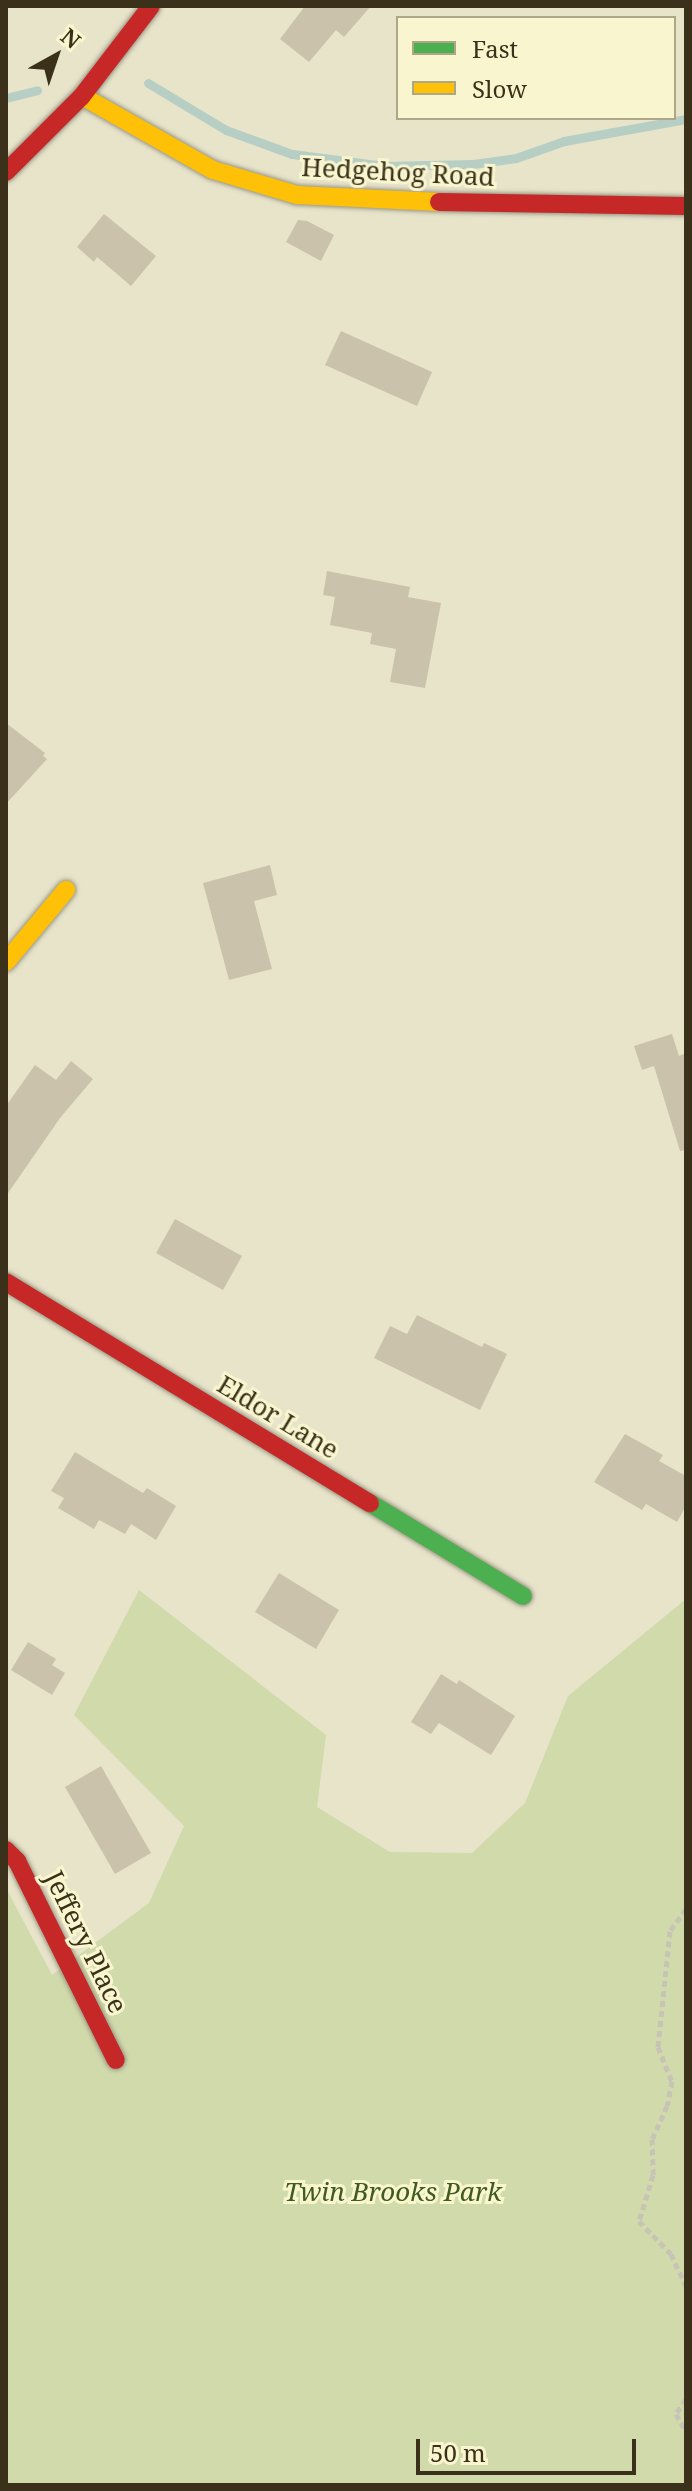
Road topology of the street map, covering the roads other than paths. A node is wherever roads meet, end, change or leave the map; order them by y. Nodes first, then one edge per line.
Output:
1 (151, 6) edge
2 (82, 96) junction
3 (6, 172) edge
4 (686, 206) edge
5 (66, 890) dead end
6 (6, 962) edge
7 (6, 1282) edge
8 (523, 1596) dead end
9 (6, 1850) edge
10 (116, 2060) dead end

1 - 2 street
2 - 3 street
2 - 4 street, Hedgehog Road
5 - 6 street
7 - 8 street, Eldor Lane
9 - 10 street, Jeffery Place

